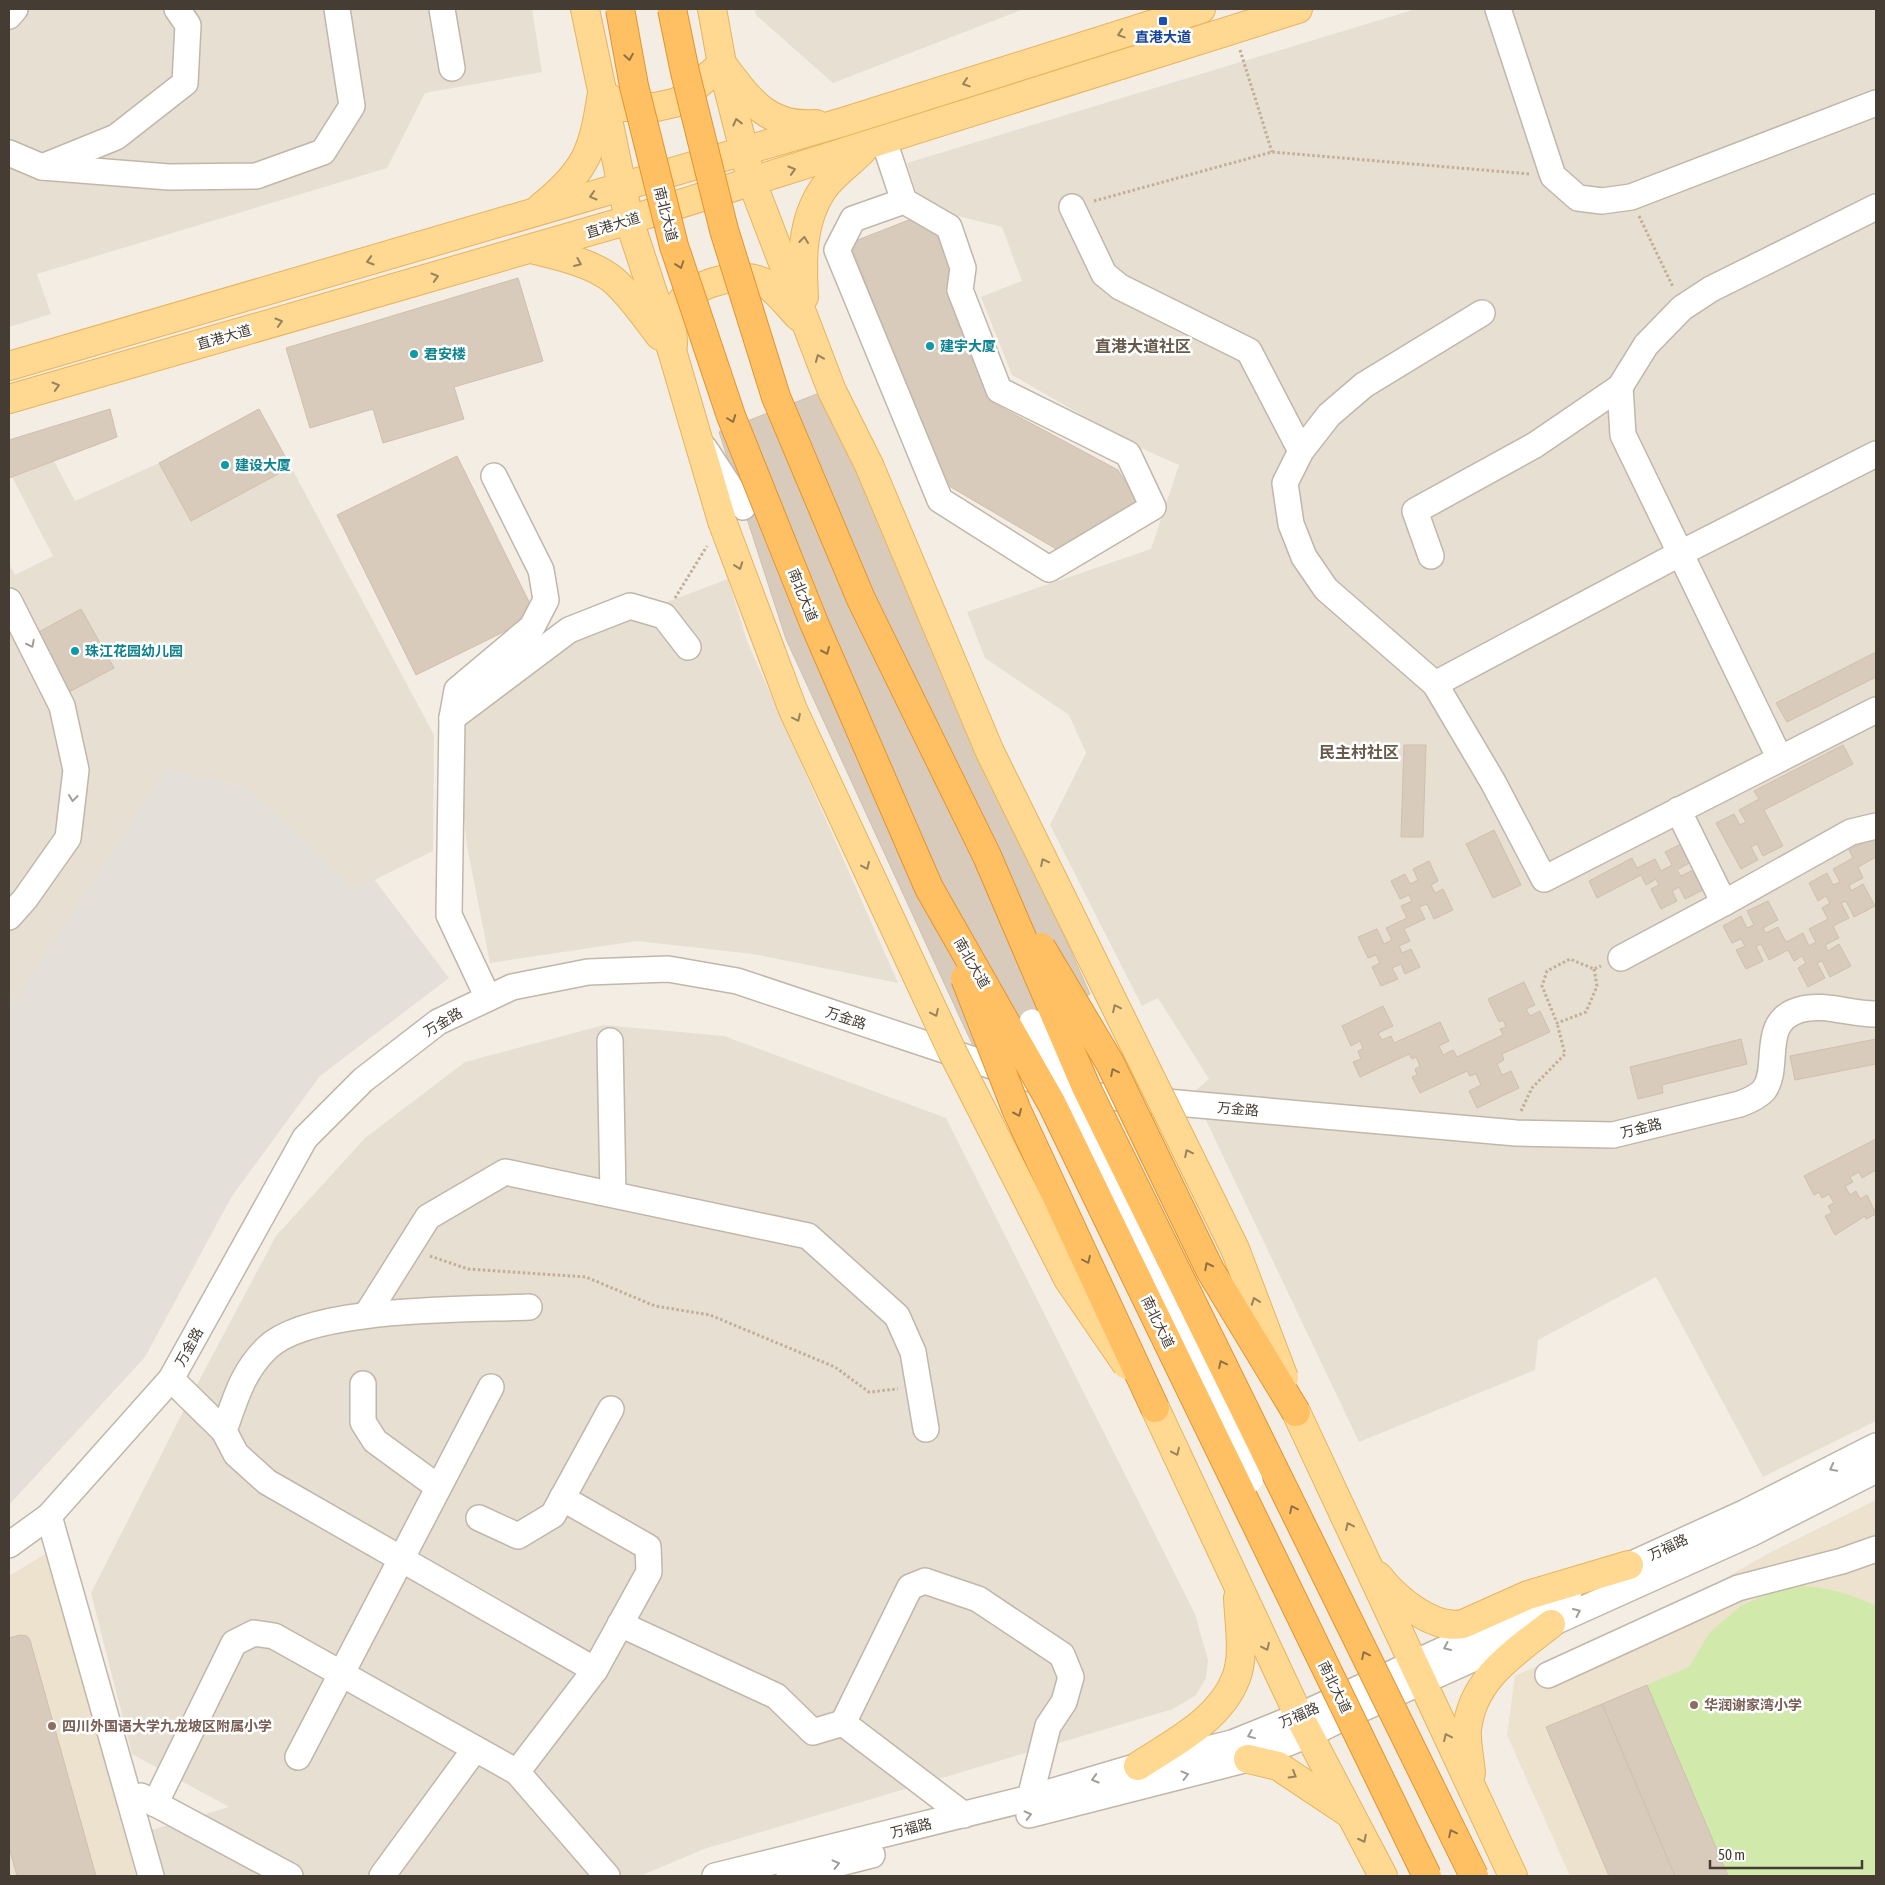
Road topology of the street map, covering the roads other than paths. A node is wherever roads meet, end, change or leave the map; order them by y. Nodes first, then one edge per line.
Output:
1 (14, 9) edge
2 (177, 9) edge
3 (337, 9) edge
4 (442, 9) edge
5 (585, 9) edge
6 (620, 9) edge
7 (672, 9) edge
8 (712, 9) edge
9 (1201, 9) edge
10 (1298, 9) edge
11 (1498, 9) edge
12 (9, 16) edge
13 (722, 64) junction
14 (452, 68) dead end
15 (602, 93) junction
16 (1876, 103) edge
17 (843, 122) junction
18 (875, 144) junction
19 (744, 151) junction
20 (9, 153) edge
21 (42, 167) junction
22 (752, 182) junction
23 (622, 187) junction
24 (904, 201) junction
25 (1072, 207) road end
26 (1876, 207) edge
27 (530, 215) junction
28 (629, 220) junction
29 (531, 249) junction
30 (1482, 313) dead end
31 (805, 324) junction
32 (673, 354) junction
33 (9, 366) edge
34 (1620, 387) junction
35 (9, 399) edge
36 (1301, 451) junction
37 (1876, 454) edge
38 (494, 476) dead end
39 (1679, 554) junction
40 (1431, 556) dead end
41 (9, 601) edge
42 (688, 647) dead end
43 (1435, 684) junction
44 (1876, 710) edge
45 (452, 718) junction
46 (1780, 759) junction
47 (1678, 810) junction
48 (1876, 826) edge
49 (987, 856) junction
50 (929, 888) junction
51 (1724, 903) junction
52 (9, 917) edge
53 (1621, 958) dead end
54 (488, 998) junction
55 (1876, 1014) edge
56 (610, 1040) dead end
57 (1076, 1094) junction
58 (613, 1194) junction
59 (529, 1307) dead end
60 (368, 1314) junction
61 (171, 1379) junction
62 (363, 1384) dead end
63 (491, 1386) dead end
64 (1155, 1408) junction
65 (611, 1409) dead end
66 (1296, 1412) junction
67 (926, 1429) dead end
68 (224, 1431) junction
69 (1876, 1446) edge
70 (1876, 1470) edge
71 (438, 1488) junction
72 (562, 1498) junction
73 (49, 1516) junction
74 (479, 1518) dead end
75 (9, 1546) edge
76 (1876, 1549) edge
77 (1364, 1558) junction
78 (401, 1559) junction
79 (1629, 1565) junction
80 (1238, 1587) junction
81 (620, 1624) junction
82 (1551, 1624) junction
83 (595, 1670) junction
84 (1416, 1673) junction
85 (341, 1674) junction
86 (1548, 1675) dead end
87 (1351, 1693) junction
88 (843, 1723) junction
89 (1304, 1725) junction
90 (475, 1749) junction
91 (298, 1757) dead end
92 (1248, 1759) junction
93 (1138, 1766) junction
94 (517, 1772) junction
95 (128, 1788) junction
96 (1474, 1797) junction
97 (1030, 1798) junction
98 (155, 1804) junction
99 (964, 1815) junction
100 (1351, 1815) junction
101 (152, 1876) edge
102 (290, 1876) edge
103 (382, 1876) edge
104 (607, 1876) edge
105 (714, 1876) edge
106 (789, 1876) edge
107 (1383, 1876) edge
108 (1426, 1876) edge
109 (1474, 1876) edge
110 (1513, 1876) edge

1 - 12 street
2 - 21 street
3 - 21 street
4 - 14 street
5 - 15 main road
6 -> 50 highway, 南北大道, bridge
7 - 49 highway, bridge
8 - 13 main road
9 -> 17 main road
10 - 18 main road, 直港大道
11 - 16 street
13 - 15 main road
13 - 17 main road
19 -> 13 main road
15 - 23 main road
15 - 27 main road
17 - 19 main road
22 -> 18 main road, 直港大道
18 - 24 street
31 -> 18 main road
19 - 22 main road
19 - 23 main road
20 - 21 street
22 - 28 main road, 直港大道
22 - 31 main road
23 -> 27 main road
23 - 28 main road
24 - 24 street
25 - 36 street
26 - 34 street
27 -> 33 main road
28 - 29 main road, 直港大道
28 - 32 main road
29 -> 32 main road
35 -> 29 main road, 直港大道
30 - 36 street
31 - 32 main road
66 -> 31 main road, bridge
32 -> 64 main road, bridge
34 - 39 street
34 - 40 street
36 - 43 street
37 - 39 street
38 - 45 street
39 - 43 street
39 - 46 street
41 -> 52 street
42 - 45 street
43 - 47 street
44 - 46 street
45 - 54 street
46 - 47 street
47 - 51 street
48 - 51 street
66 -> 49 highway, bridge
109 -> 49 highway, bridge
50 -> 64 highway, bridge
50 - 108 highway, 南北大道, bridge
51 - 53 street
54 - 57 street, 万金路
54 - 61 street, 万金路
55 - 57 street, 万金路
56 - 58 street
57 - 87 street, bridge
58 - 60 street
58 - 67 street
59 - 60 street
60 - 68 street
61 - 68 street
61 - 73 street, 万金路
62 - 71 street
63 - 71 street
64 -> 80 main road
65 - 72 street
77 -> 66 main road
68 - 78 street
69 -> 79 street, 万福路
82 -> 70 street, 万福路
71 - 78 street
72 - 74 street
72 - 81 street
73 - 75 street, 万金路
73 - 95 street
76 - 86 street
77 - 79 main road
77 - 84 main road
78 - 83 street
78 - 85 street
79 -> 84 street, 万福路
80 -> 89 main road
80 - 93 main road
81 - 83 street
81 - 88 street
82 - 84 street, 万福路
82 - 96 main road
83 - 94 street
84 - 87 street, 万福路
96 -> 84 main road
85 - 90 street
85 - 91 street
85 - 98 street
87 - 89 street, 万福路
88 - 97 street
88 - 99 street
89 - 92 street, 万福路
89 -> 93 street, 万福路
89 - 100 main road
90 - 94 street
90 - 103 street
92 -> 100 main road
106 -> 92 street, 万福路
93 -> 97 street, 万福路
94 - 104 street
95 - 98 street
95 - 101 street
96 - 110 main road
97 - 99 street, 万福路
98 - 102 street
99 - 105 street, 万福路
100 -> 107 main road

